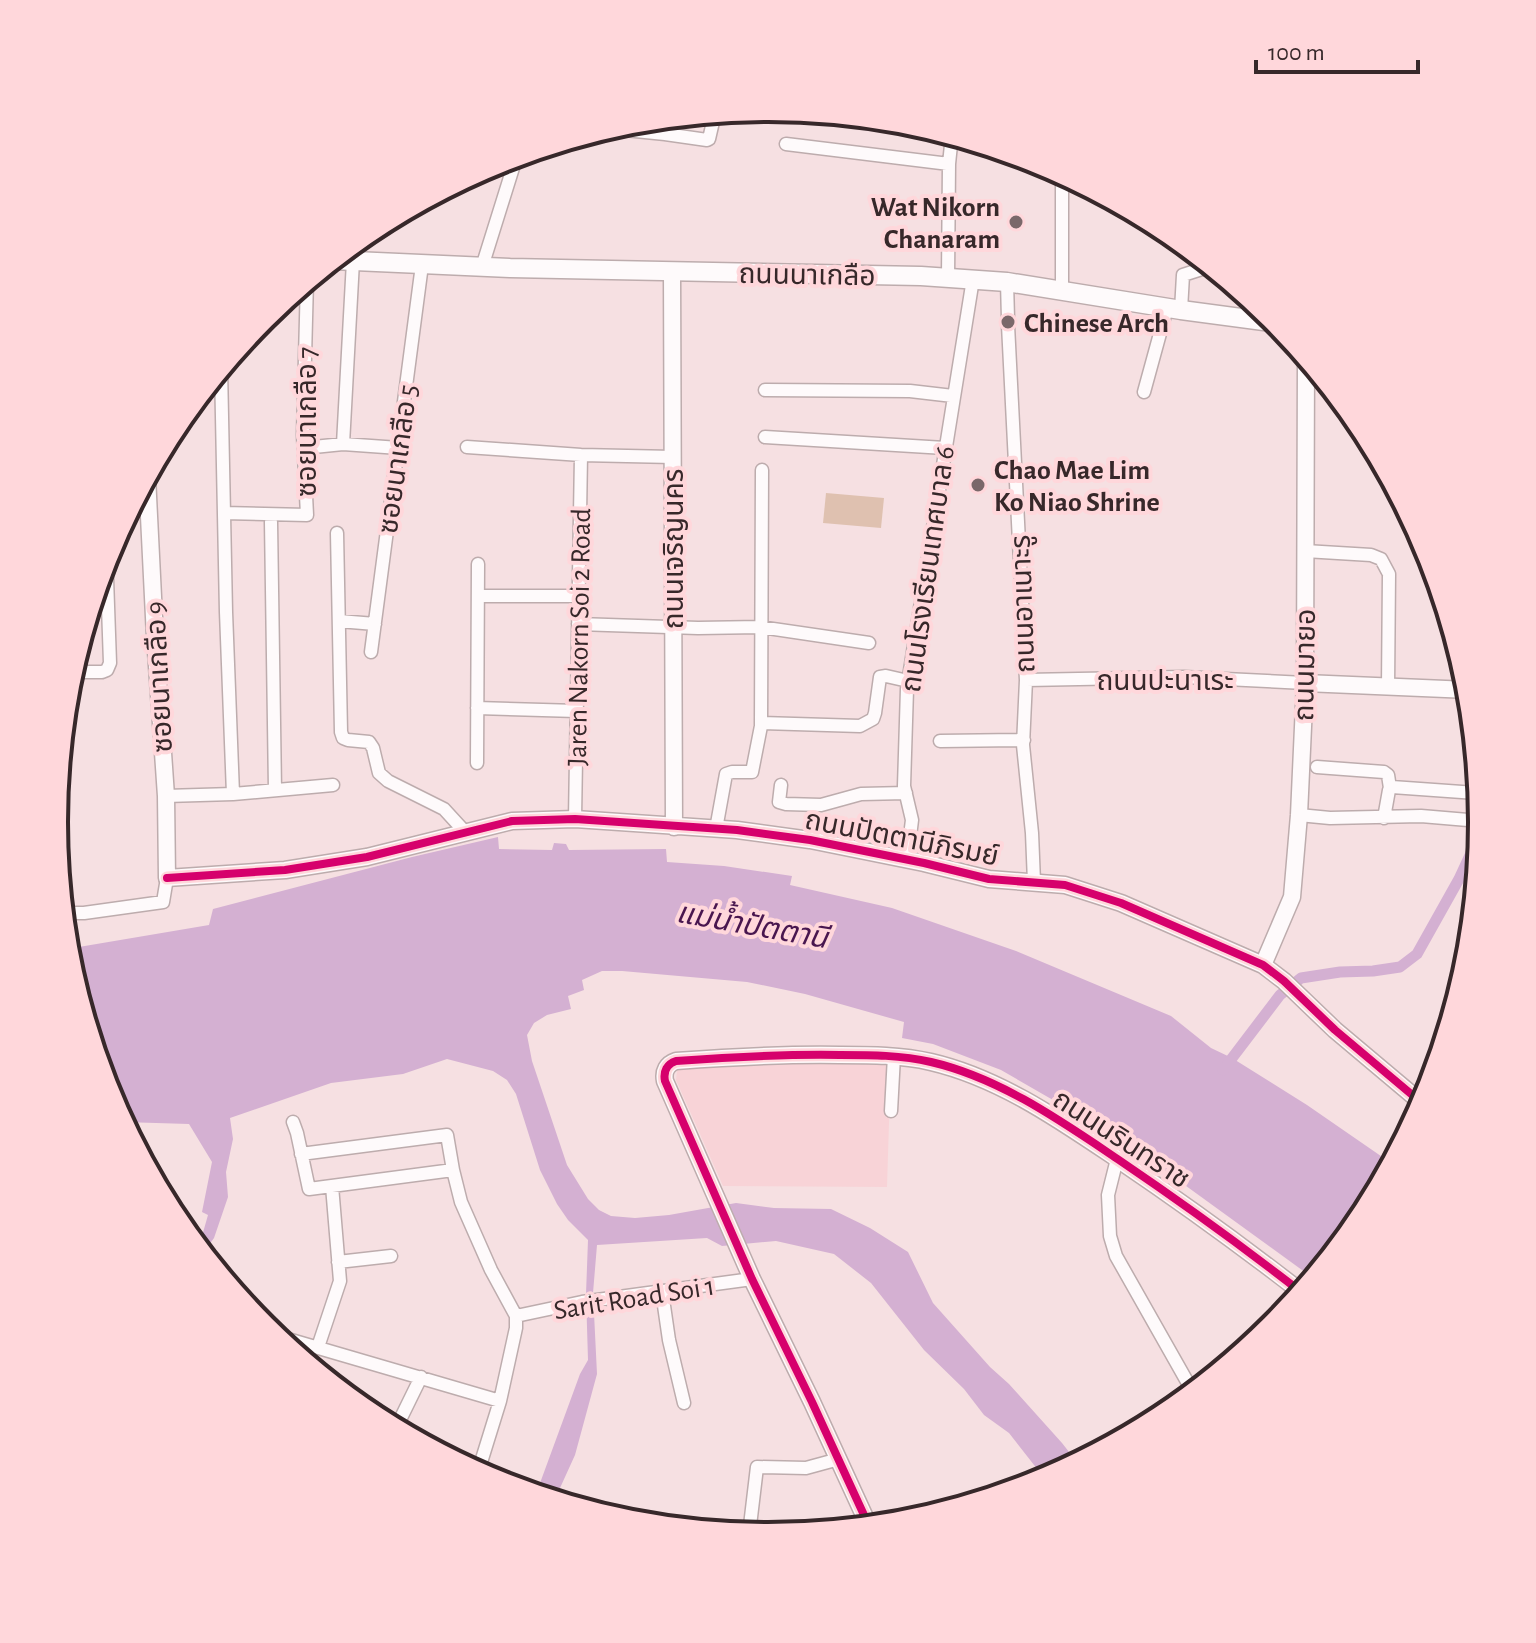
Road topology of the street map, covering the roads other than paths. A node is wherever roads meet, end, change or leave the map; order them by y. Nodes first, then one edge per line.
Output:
1 (712, 124) edge
2 (649, 132) edge
3 (786, 144) dead end
4 (951, 146) edge
5 (949, 164) junction
6 (512, 170) edge
7 (1062, 187) edge
8 (349, 261) edge
9 (353, 261) junction
10 (422, 265) junction
11 (482, 267) junction
12 (1199, 270) edge
13 (672, 271) junction
14 (948, 278) junction
15 (973, 279) junction
16 (1007, 282) junction
17 (1062, 290) junction
18 (307, 294) edge
19 (1174, 309) junction
20 (1256, 320) edge
21 (1306, 374) edge
22 (221, 385) edge
23 (765, 390) dead end
24 (1144, 392) dead end
25 (953, 396) junction
26 (765, 437) dead end
27 (343, 444) junction
28 (467, 447) dead end
29 (304, 448) junction
30 (399, 448) junction
31 (945, 448) junction
32 (581, 455) junction
33 (673, 457) junction
34 (762, 470) dead end
35 (148, 497) edge
36 (224, 513) junction
37 (271, 522) dead end
38 (337, 533) dead end
39 (1305, 551) junction
40 (478, 564) dead end
41 (107, 590) edge
42 (478, 596) junction
43 (579, 596) junction
44 (339, 621) junction
45 (375, 624) junction
46 (578, 624) junction
47 (674, 627) junction
48 (760, 627) junction
49 (869, 643) dead end
50 (371, 652) dead end
51 (84, 672) edge
52 (1026, 680) junction
53 (908, 681) junction
54 (1305, 683) junction
55 (1388, 687) junction
56 (1456, 690) edge
57 (477, 708) junction
58 (577, 711) junction
59 (761, 723) junction
60 (1024, 740) junction
61 (940, 741) dead end
62 (477, 763) dead end
63 (1317, 767) dead end
64 (333, 785) dead end
65 (781, 785) dead end
66 (1390, 788) junction
67 (275, 790) junction
68 (1467, 792) edge
69 (906, 793) junction
70 (233, 794) junction
71 (166, 796) junction
72 (1299, 815) junction
73 (1384, 818) junction
74 (575, 819) junction
75 (1468, 820) dead end
76 (674, 827) junction
77 (716, 829) junction
78 (466, 833) junction
79 (907, 860) junction
80 (167, 878) junction
81 (1034, 882) junction
82 (74, 913) edge
83 (1263, 965) junction
84 (894, 1056) junction
85 (1412, 1095) edge
86 (891, 1111) dead end
87 (293, 1122) dead end
88 (301, 1154) junction
89 (1117, 1159) junction
90 (453, 1170) junction
91 (332, 1186) junction
92 (391, 1256) dead end
93 (338, 1262) junction
94 (752, 1279) junction
95 (1292, 1285) edge
96 (662, 1292) junction
97 (516, 1316) junction
98 (300, 1342) edge
99 (318, 1347) junction
100 (421, 1377) junction
101 (1187, 1382) edge
102 (500, 1401) junction
103 (684, 1403) dead end
104 (401, 1418) edge
105 (839, 1459) junction
106 (482, 1460) edge
107 (864, 1515) edge
108 (751, 1521) edge

1 - 2 street
3 - 5 street
4 - 5 street
5 - 14 street
6 - 11 street
7 - 17 street
8 - 9 main road, ถนนนาเกลือ
9 - 10 main road, ถนนนาเกลือ
9 - 27 street
10 - 11 main road, ถนนนาเกลือ
10 - 30 street, ซอยนาเกลือ 5
11 - 13 main road, ถนนนาเกลือ
12 - 19 street
13 - 14 main road, ถนนนาเกลือ
13 - 33 street, ถนนเจริญนคร
14 - 15 main road, ถนนนาเกลือ
15 - 16 main road, ถนนนาเกลือ
15 - 25 street, ถนนโรงเรียนเทศบาล 6
16 - 17 main road, ถนนนาเกลือ
16 - 52 street, ถนนอาเนาะรู
17 - 19 main road, ถนนนาเกลือ
18 - 29 street, ซอยนาเกลือ 7
19 - 20 main road, ถนนนาเกลือ
19 - 24 street
21 - 39 street, ถนนมายอ
22 - 36 street
23 - 25 street
25 - 31 street, ถนนโรงเรียนเทศบาล 6
26 - 31 street
27 - 29 street
27 - 30 street
28 - 32 street
29 - 36 street, ซอยนาเกลือ 7
30 - 45 street, ซอยนาเกลือ 5
31 - 53 street, ถนนโรงเรียนเทศบาล 6
32 - 33 street
32 - 43 street, Jaren Nakorn Soi 2 Road
33 - 47 street, ถนนเจริญนคร
34 - 48 street
35 - 71 street, ซอยนาเกลือ 9
36 - 70 street
37 - 67 street
38 - 44 street
39 - 54 street, ถนนมายอ
39 - 55 street
40 - 42 street
41 - 51 street
42 - 43 street
42 - 57 street
43 - 46 street, Jaren Nakorn Soi 2 Road
44 - 45 street
44 - 78 street
45 - 50 street, ซอยนาเกลือ 5
46 - 47 street
46 - 58 street, Jaren Nakorn Soi 2 Road
47 - 48 street
47 - 76 street, ถนนเจริญนคร
48 - 49 street
48 - 59 street
52 - 54 street, ถนนปะนาเระ
52 - 60 street, ถนนอาเนาะรู
53 - 59 street
53 - 69 street, ถนนโรงเรียนเทศบาล 6
54 - 55 street
54 - 72 street, ถนนมายอ
55 - 56 street
57 - 58 street
57 - 62 street
58 - 74 street, Jaren Nakorn Soi 2 Road
59 - 77 street
60 - 61 street
60 - 81 street, ถนนอาเนาะรู
63 - 66 street
64 - 67 street
65 - 69 street
66 - 68 street
66 - 73 street
67 - 70 street
69 - 79 street, ถนนโรงเรียนเทศบาล 6
70 - 71 street
71 - 80 street, ซอยนาเกลือ 9
72 - 73 street
72 - 83 street, ถนนมายอ
73 - 75 street
74 - 76 street, ถนนปัตตานีภิรมย์
74 - 78 street, ถนนปัตตานีภิรมย์
76 - 77 street, ถนนปัตตานีภิรมย์
77 - 79 street, ถนนปัตตานีภิรมย์
78 - 80 street, ถนนปัตตานีภิรมย์
79 - 81 street, ถนนปัตตานีภิรมย์
80 - 82 street
81 - 83 street, ถนนปัตตานีภิรมย์
83 - 85 street, ถนนปัตตานีภิรมย์
84 - 86 street
84 - 89 street, ถนนนรินทราช
84 - 94 street, ถนนนรินทราช
87 - 88 street
88 - 90 street
88 - 91 street
89 - 95 street, ถนนนรินทราช
89 - 101 street
90 - 91 street
90 - 97 street
91 - 93 street
92 - 93 street
93 - 99 street
94 - 96 street, Sarit Road Soi 1
94 - 105 street
96 - 97 street, Sarit Road Soi 1
96 - 103 street
97 - 102 street
98 - 99 street
99 - 100 street
100 - 102 street
100 - 104 street
102 - 106 street
105 - 107 street
105 - 108 street

